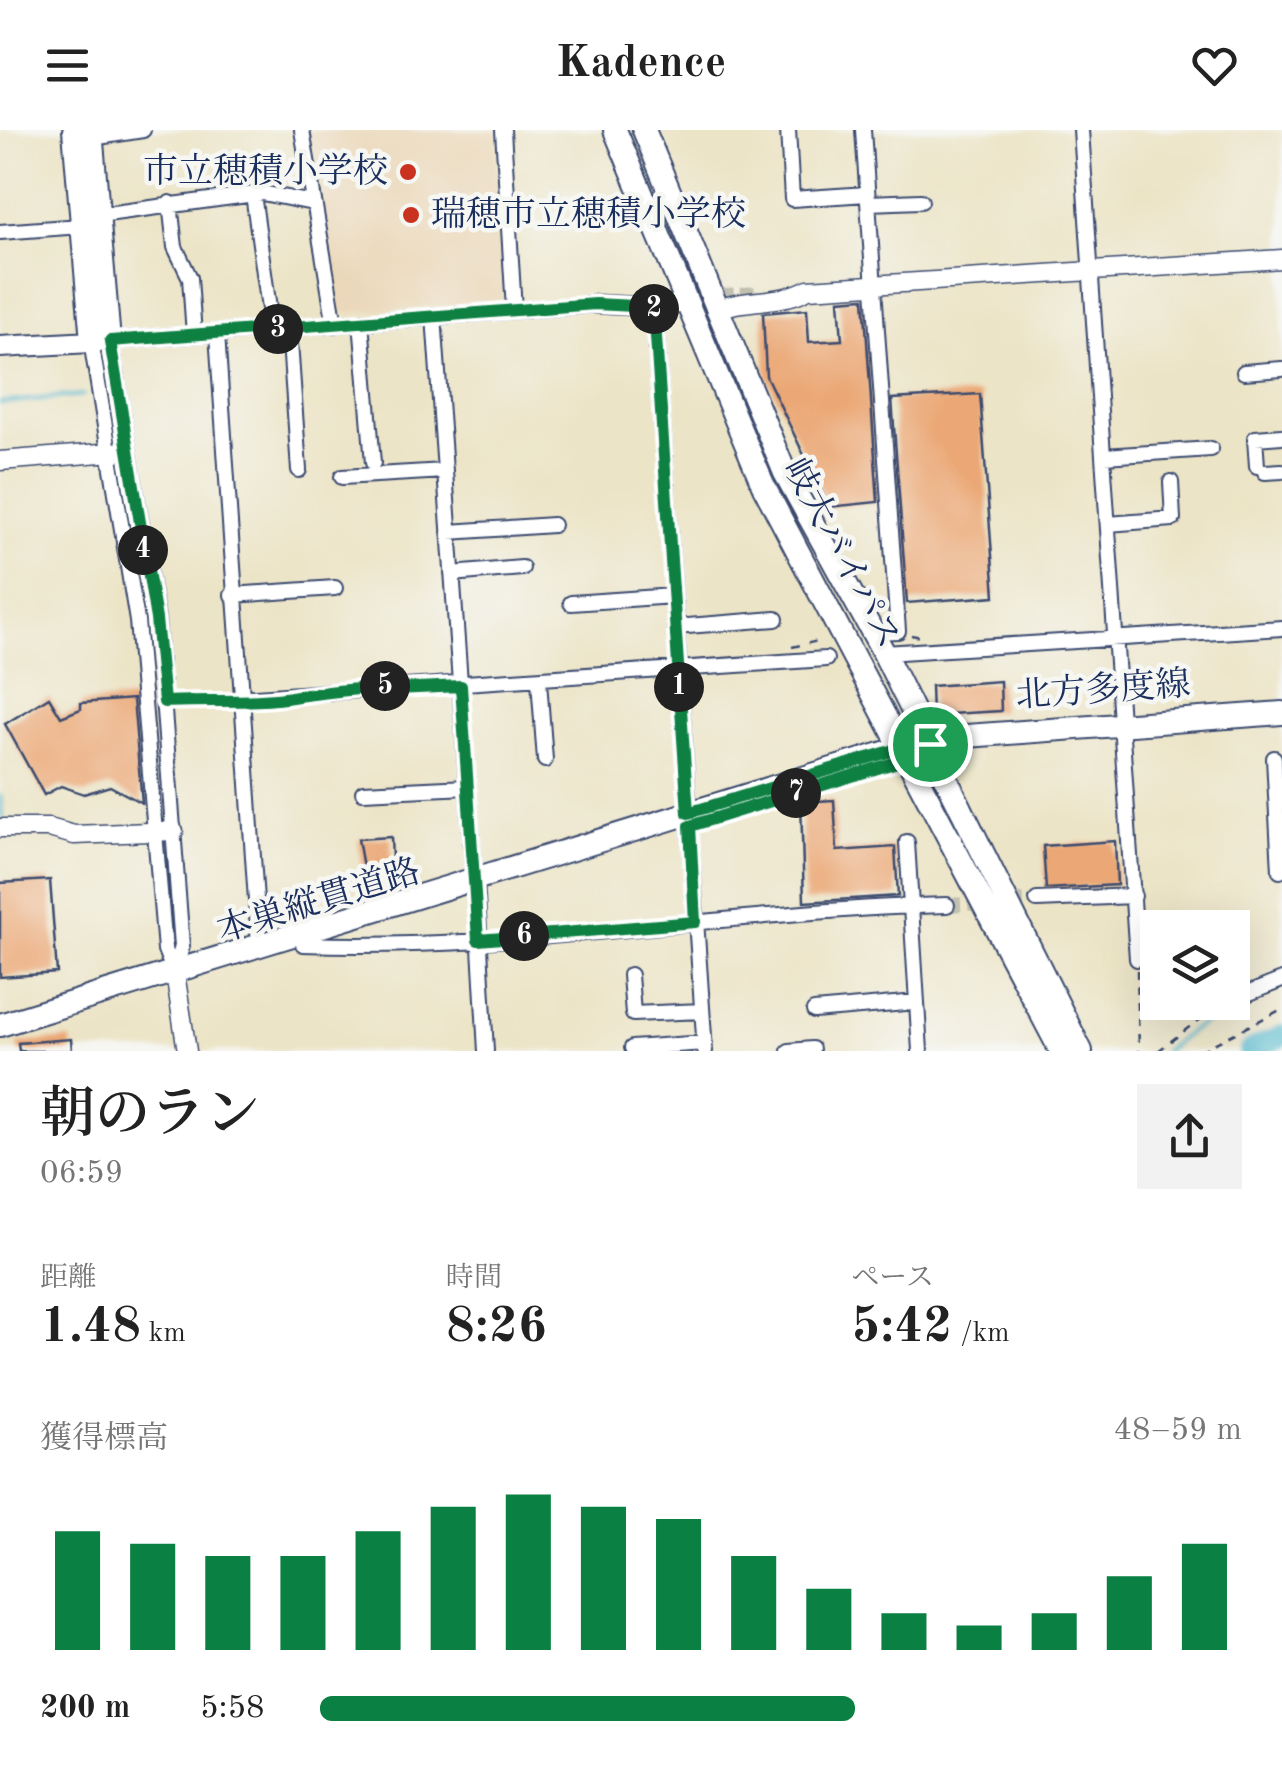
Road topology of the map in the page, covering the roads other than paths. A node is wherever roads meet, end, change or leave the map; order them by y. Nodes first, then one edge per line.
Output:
1 (142, 130) edge
2 (302, 130) edge
3 (502, 130) edge
4 (614, 130) edge
5 (644, 130) edge
6 (788, 130) edge
7 (863, 130) edge
8 (1082, 130) edge
9 (85, 133) edge
10 (253, 194) junction
11 (867, 199) junction
12 (922, 200) dead end
13 (313, 202) junction
14 (170, 203) junction
15 (90, 220) junction
16 (0, 232) edge
17 (1282, 258) edge
18 (1090, 272) junction
19 (874, 286) junction
20 (808, 290) junction
21 (757, 293) tunnel mouth
22 (687, 303) junction
23 (595, 304) joint
24 (646, 304) junction
25 (514, 310) junction
26 (716, 310) junction
27 (434, 316) junction
28 (361, 322) junction
29 (335, 324) junction
30 (289, 328) junction
31 (268, 330) junction
32 (217, 334) junction
33 (194, 335) junction
34 (101, 341) junction
35 (0, 348) edge
36 (1282, 369) edge
37 (1244, 372) dead end
38 (1282, 436) edge
39 (1212, 448) dead end
40 (126, 450) junction
41 (106, 453) junction
42 (1104, 456) junction
43 (0, 461) edge
44 (372, 463) dead end
45 (299, 470) dead end
46 (445, 471) junction
47 (1282, 472) edge
48 (342, 478) dead end
49 (1171, 482) dead end
50 (553, 524) dead end
51 (1108, 524) junction
52 (449, 532) junction
53 (522, 568) dead end
54 (452, 574) junction
55 (336, 588) dead end
56 (232, 596) junction
57 (673, 596) junction
58 (570, 604) dead end
59 (776, 620) dead end
60 (676, 627) junction
61 (1282, 628) edge
62 (1116, 638) junction
63 (878, 643) junction
64 (826, 659) dead end
65 (678, 672) junction
66 (539, 681) junction
67 (461, 686) junction
68 (240, 698) junction
69 (1282, 713) edge
70 (1121, 724) junction
71 (930, 744) junction
72 (907, 752) junction
73 (1274, 758) dead end
74 (545, 760) dead end
75 (1278, 785) edge
76 (468, 787) junction
77 (363, 792) dead end
78 (689, 820) junction
79 (0, 828) edge
80 (164, 831) junction
81 (907, 842) dead end
82 (1280, 871) edge
83 (476, 884) junction
84 (1134, 896) junction
85 (1037, 900) tunnel mouth
86 (947, 905) tunnel mouth
87 (911, 906) junction
88 (695, 922) junction
89 (478, 940) junction
90 (259, 944) junction
91 (302, 944) junction
92 (1137, 959) road end
93 (630, 975) dead end
94 (176, 977) junction
95 (1282, 980) edge
96 (1250, 993) edge
97 (917, 1002) junction
98 (702, 1011) junction
99 (814, 1011) dead end
100 (0, 1025) edge
101 (0, 1036) edge
102 (705, 1047) edge
103 (632, 1048) dead end
104 (812, 1049) edge
105 (186, 1051) edge
106 (486, 1051) edge
107 (789, 1051) edge
108 (920, 1051) edge
109 (1061, 1051) edge
110 (1081, 1051) edge

1 - 9 street
2 - 13 street
3 - 25 street
4 - 22 main road, 岐大バイパス
5 - 26 main road, 岐大バイパス
6 - 11 street
7 - 11 street
8 - 18 street
9 - 15 main road
10 - 13 street
10 - 14 street
10 - 31 street
11 - 12 street
11 - 19 street
13 - 29 street
14 - 15 street
14 - 33 street
15 - 16 street
15 - 34 main road
17 - 18 street
18 - 19 street
18 - 42 street
19 - 20 street
19 - 63 street
20 - 21 street
20 - 26 street
22 - 24 street
22 - 72 main road, 岐大バイパス
23 - 24 street
23 - 25 street
24 - 57 street
25 - 27 street
26 - 63 main road, 岐大バイパス
27 - 28 street
27 - 46 street
28 - 29 street
28 - 44 street
29 - 30 street
30 - 31 street
30 - 45 street
31 - 32 street
32 - 33 street
32 - 56 street
33 - 34 street
34 - 35 main road
34 - 40 street
34 - 41 street
36 - 37 street
38 - 47 street
39 - 42 street
40 - 41 street
40 - 80 street
41 - 43 street
41 - 80 street
42 - 51 street
46 - 48 street
46 - 52 street
49 - 51 street
50 - 52 street
51 - 62 street
52 - 54 street
53 - 54 street
54 - 67 street
55 - 56 street
56 - 68 street
57 - 58 street
57 - 60 street
59 - 60 street
60 - 65 street
61 - 62 street
62 - 63 street
62 - 70 street
63 - 71 main road, 岐大バイパス
64 - 65 street
65 - 66 street
65 - 78 street
66 - 67 street
66 - 74 street
67 - 68 street
67 - 76 street
68 - 90 street
69 - 70 main road, 北方多度線
70 - 71 main road, 北方多度線
70 - 84 street
71 - 72 main road, 本巣縦貫道路
71 - 110 main road, 岐大バイパス
72 - 78 main road, 本巣縦貫道路
72 - 109 main road, 岐大バイパス
73 - 75 street
75 - 82 street
76 - 77 street
76 - 83 street
78 - 83 main road, 本巣縦貫道路
78 - 88 street
79 - 80 street
80 - 94 street
81 - 87 street
83 - 89 street
83 - 90 main road, 本巣縦貫道路
83 - 91 main road, 本巣縦貫道路
84 - 85 street
84 - 92 street
86 - 87 street
87 - 88 street
87 - 97 street
88 - 89 street
88 - 98 street
89 - 91 street
89 - 106 street
90 - 94 main road, 本巣縦貫道路
91 - 94 main road, 本巣縦貫道路
93 - 98 street
94 - 100 main road, 本巣縦貫道路
94 - 101 main road, 本巣縦貫道路
94 - 105 street
95 - 96 street
97 - 99 street
97 - 108 street
98 - 102 street
102 - 103 street
104 - 107 street

